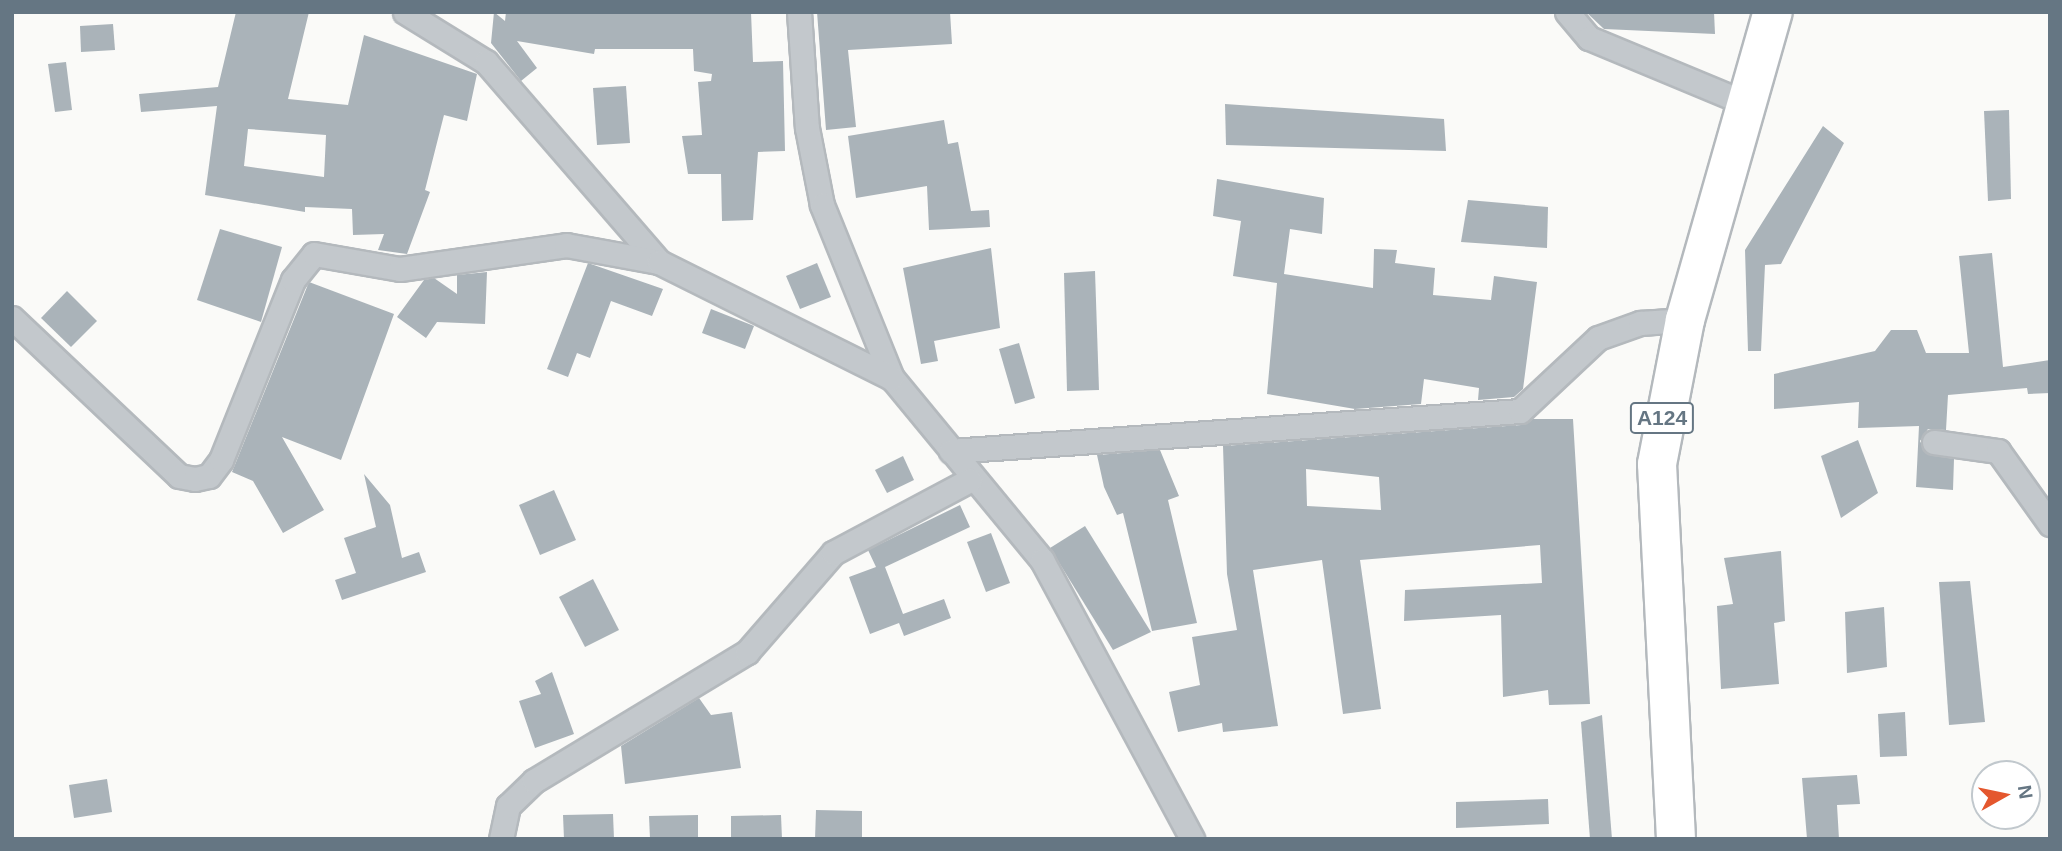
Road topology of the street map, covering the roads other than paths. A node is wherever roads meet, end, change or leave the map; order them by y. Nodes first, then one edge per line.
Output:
1 (405, 12) edge
2 (799, 12) edge
3 (1567, 12) edge
4 (1773, 12) edge
5 (1745, 103) junction
6 (659, 262) junction
7 (12, 318) edge
8 (1685, 320) junction
9 (892, 378) junction
10 (1934, 442) dead end
11 (951, 451) junction
12 (970, 480) junction
13 (2050, 524) edge
14 (501, 839) edge
15 (1192, 839) edge
16 (1676, 839) edge

1 - 6 street
2 - 9 street
3 - 5 street
4 - 5 highway, A124
5 - 8 highway, A124
6 - 7 street
6 - 9 street
8 - 11 street
8 - 16 highway, A124
9 - 11 street
10 - 13 street
11 - 12 street
12 - 14 street
12 - 15 street

